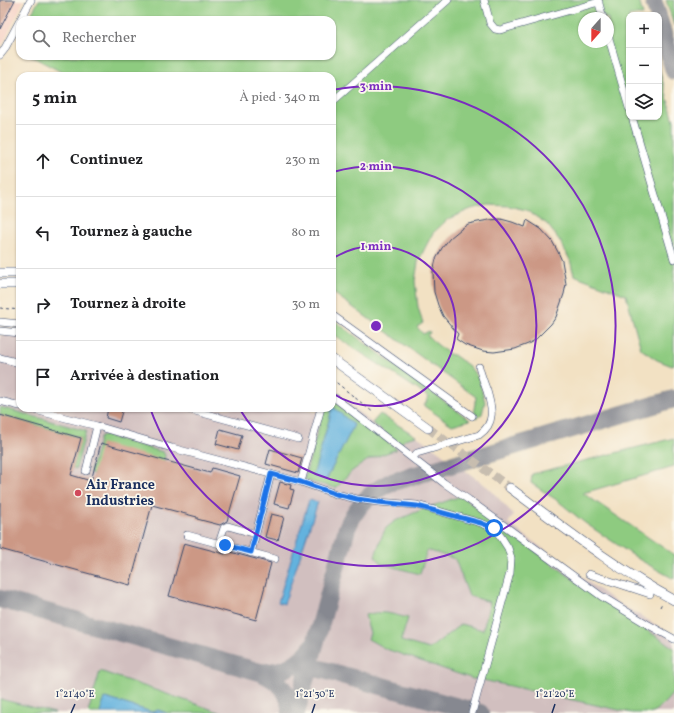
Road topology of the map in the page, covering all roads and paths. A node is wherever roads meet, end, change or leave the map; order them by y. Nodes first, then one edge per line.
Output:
1 (31, 0) edge
2 (448, 0) edge
3 (484, 0) edge
4 (598, 1) edge
5 (601, 12) edge
6 (22, 16) edge
7 (16, 28) edge
8 (612, 48) edge
9 (0, 55) edge
10 (336, 98) edge
11 (626, 98) edge
12 (633, 120) edge
13 (674, 259) edge
14 (0, 273) edge
15 (16, 273) edge
16 (0, 284) edge
17 (16, 284) edge
18 (0, 308) edge
19 (16, 310) edge
20 (336, 318) edge
21 (0, 322) edge
22 (16, 324) edge
23 (0, 331) edge
24 (16, 333) edge
25 (0, 358) edge
26 (336, 362) edge
27 (16, 363) edge
28 (479, 366) dead end
29 (336, 382) edge
30 (336, 399) edge
31 (0, 401) edge
32 (16, 405) edge
33 (43, 412) edge
34 (199, 412) edge
35 (320, 412) edge
36 (374, 413) dead end
37 (472, 416) dead end
38 (97, 426) junction
39 (428, 428) tunnel mouth
40 (298, 439) dead end
41 (412, 458) junction
42 (86, 471) dead end
43 (271, 474) junction
44 (301, 482) junction
45 (510, 488) tunnel mouth
46 (256, 534) junction
47 (187, 535) dead end
48 (220, 543) junction
49 (251, 552) junction
50 (275, 559) dead end
51 (589, 574) dead end
52 (650, 594) dead end
53 (674, 600) edge
54 (663, 601) dead end
55 (660, 607) dead end
56 (674, 639) edge
57 (472, 713) edge

1 - 6 street
2 - 10 street
3 - 4 street
4 - 5 street
7 - 9 street
8 - 11 street
12 - 13 street
14 - 15 main road
16 - 17 main road
18 - 19 path
20 - 37 street
21 - 22 street
23 - 24 street
25 - 27 street
26 - 39 main road
28 - 41 street
29 - 36 path
30 - 41 street
31 - 32 street
33 - 38 street
34 - 40 street
35 - 44 street
38 - 42 street
38 - 43 street
41 - 56 street
43 - 44 street
43 - 46 street
44 - 57 street
45 - 53 main road
46 - 48 street
46 - 49 street
47 - 48 street
48 - 49 street
49 - 50 street
51 - 52 street
54 - 55 path

